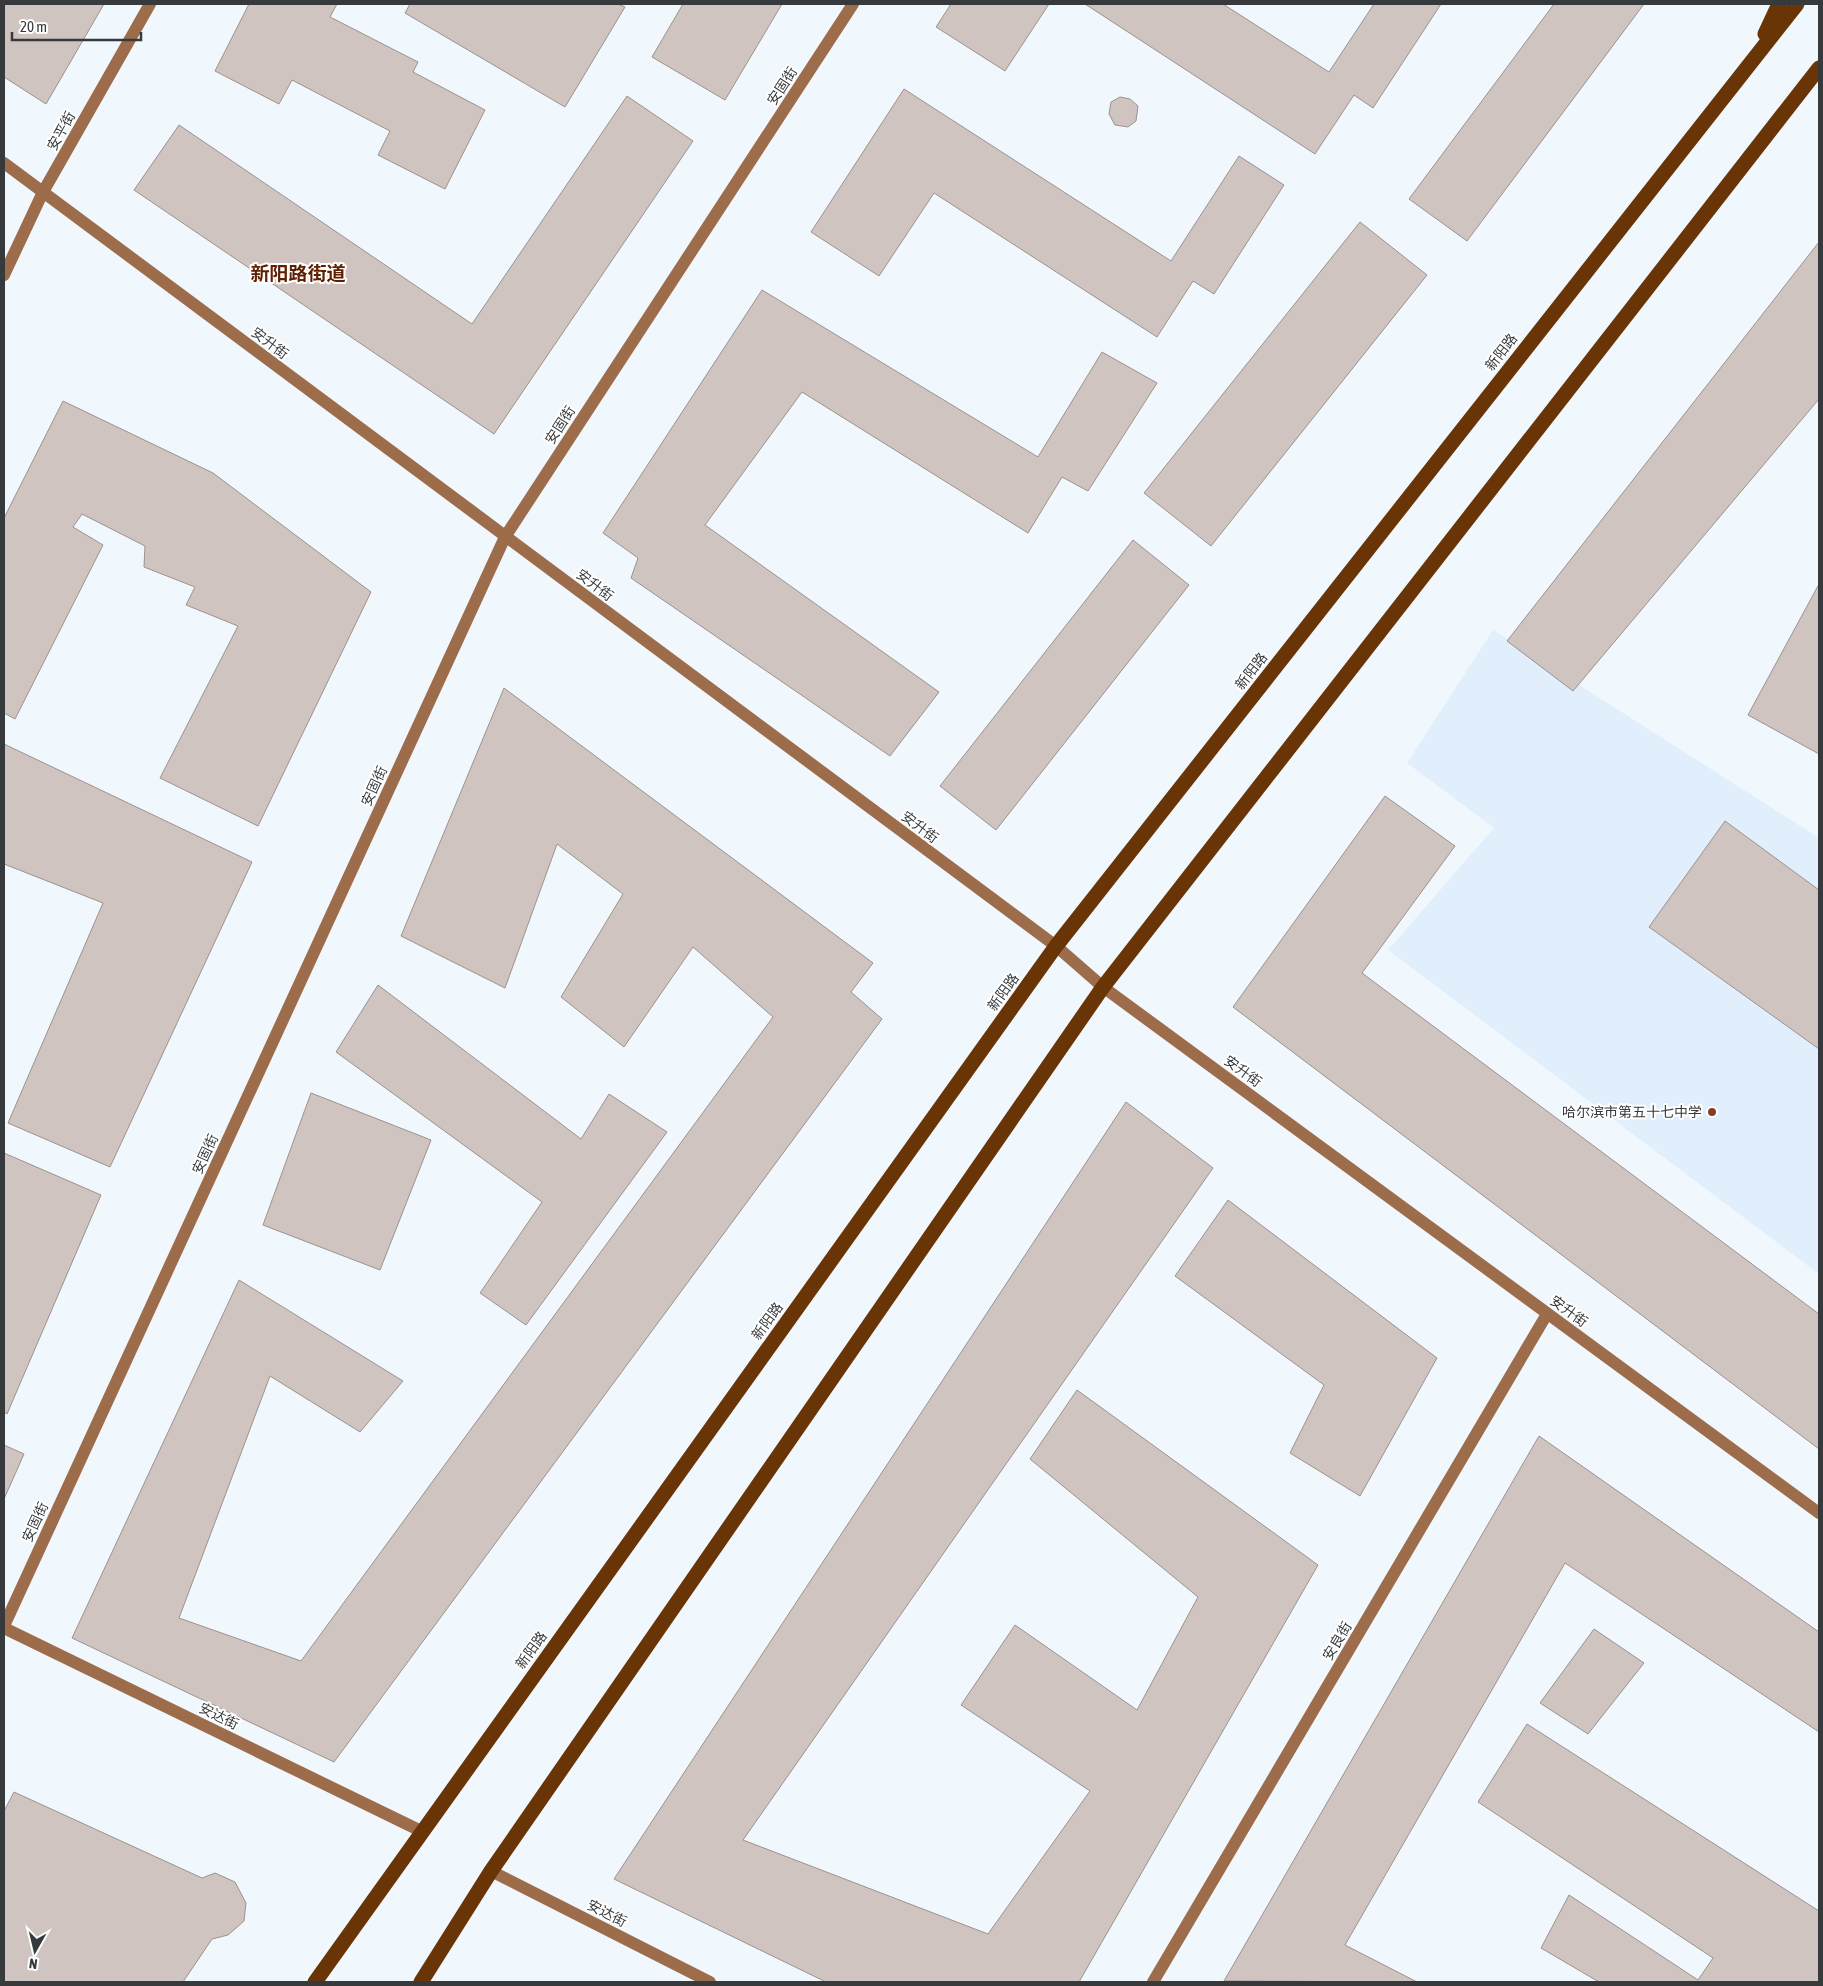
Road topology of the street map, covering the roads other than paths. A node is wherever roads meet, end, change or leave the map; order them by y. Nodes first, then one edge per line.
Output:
1 (150, 4) edge
2 (853, 4) edge
3 (1779, 4) edge
4 (1797, 4) edge
5 (1758, 51) junction
6 (1819, 68) edge
7 (1819, 80) edge
8 (1800, 94) junction
9 (4, 163) edge
10 (43, 192) junction
11 (4, 276) edge
12 (505, 537) junction
13 (1056, 946) junction
14 (1103, 987) junction
15 (1547, 1314) junction
16 (1819, 1513) edge
17 (4, 1627) edge
18 (421, 1831) junction
19 (491, 1872) junction
20 (315, 1982) edge
21 (421, 1982) edge
22 (710, 1982) edge
23 (1153, 1982) edge

1 - 10 street, 安平街
2 - 12 street, 安固街
3 - 5 highway, 新阳路
4 - 5 highway, 新阳路
5 - 13 highway, 新阳路
6 - 8 highway
7 - 8 highway
8 - 14 highway
9 - 10 street, 安升街
10 - 11 street, 安平街
10 - 12 street, 安升街
12 - 13 street, 安升街
12 - 17 street, 安固街
13 - 14 street, 安升街
13 - 18 highway, 新阳路
14 - 15 street, 安升街
14 - 19 highway
15 - 16 street, 安升街
15 - 23 street, 安良街
17 - 18 street, 安达街
18 - 20 highway, 新阳路
19 - 21 highway
19 - 22 street, 安达街

